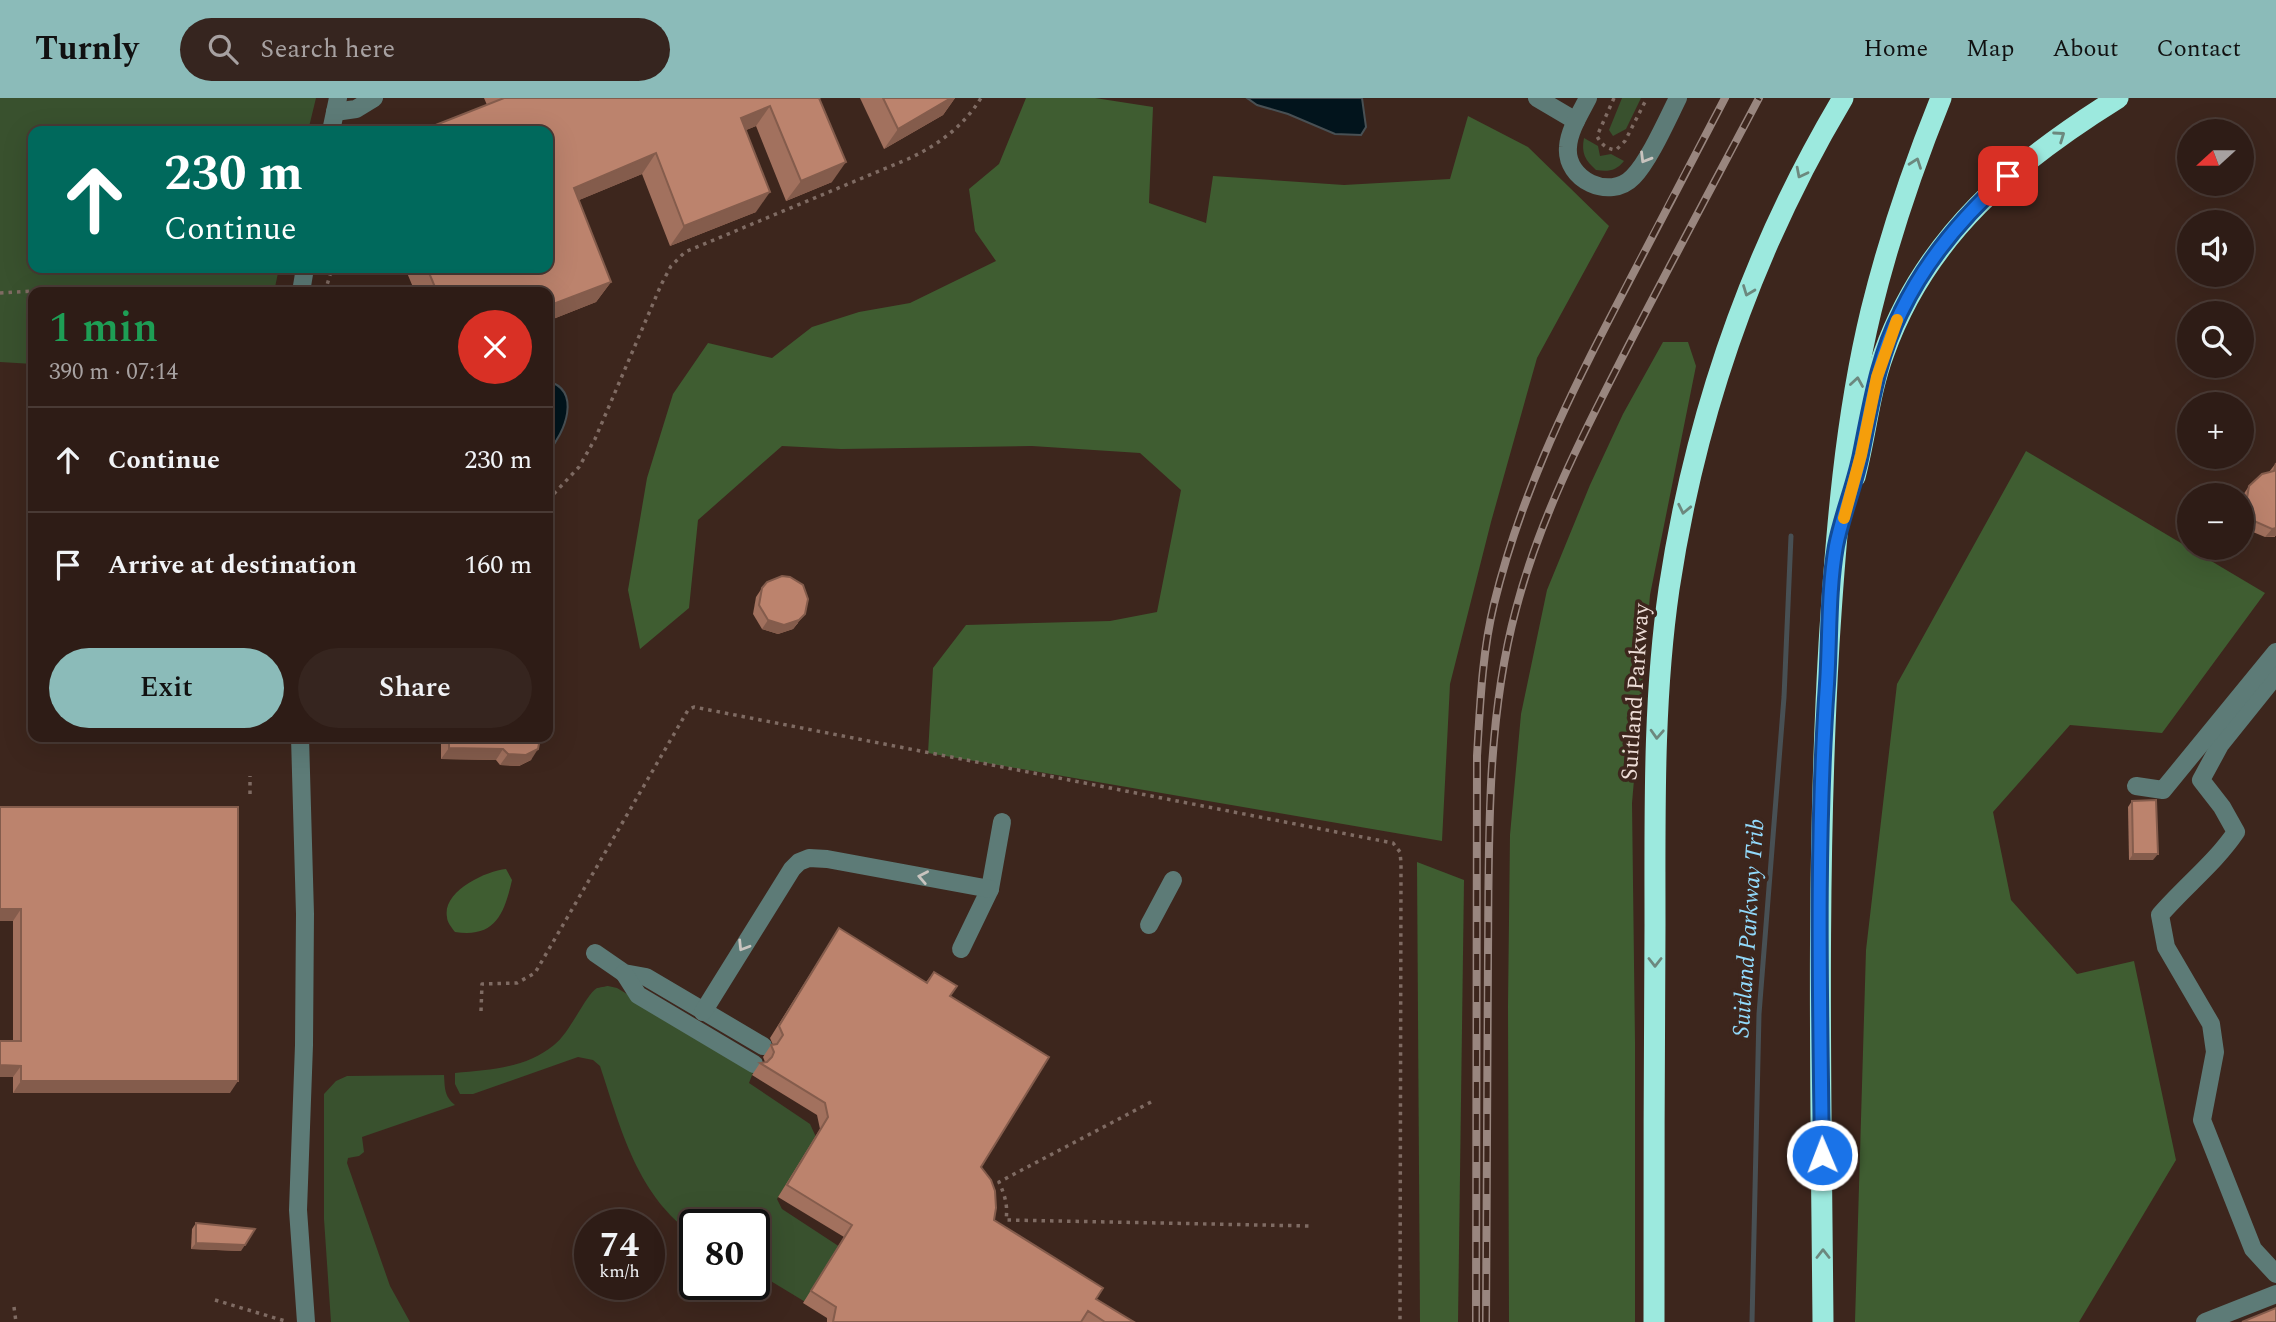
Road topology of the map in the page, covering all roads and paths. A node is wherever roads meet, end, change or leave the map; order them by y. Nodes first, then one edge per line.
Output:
1 (374, 98) edge
2 (981, 98) edge
3 (1537, 98) edge
4 (1588, 98) edge
5 (1614, 98) edge
6 (1647, 98) edge
7 (1678, 98) edge
8 (1841, 98) edge
9 (1941, 98) edge
10 (2118, 98) edge
11 (336, 105) edge
12 (1576, 121) junction
13 (332, 126) edge
14 (28, 291) edge
15 (0, 293) edge
16 (553, 495) edge
17 (1836, 547) junction
18 (2276, 652) edge
19 (2276, 675) edge
20 (300, 742) edge
21 (250, 776) dead end
22 (2136, 786) dead end
23 (250, 794) dead end
24 (1002, 822) dead end
25 (1173, 880) dead end
26 (990, 889) junction
27 (1149, 925) dead end
28 (961, 949) dead end
29 (595, 953) dead end
30 (624, 973) junction
31 (481, 1012) dead end
32 (703, 1012) junction
33 (763, 1046) dead end
34 (754, 1064) dead end
35 (1151, 1102) dead end
36 (1311, 1226) dead end
37 (2276, 1274) edge
38 (2276, 1294) edge
39 (215, 1300) dead end
40 (14, 1307) dead end
41 (285, 1321) edge
42 (16, 1322) edge
43 (306, 1322) edge
44 (1400, 1322) edge
45 (1654, 1322) edge
46 (1823, 1322) edge
47 (2205, 1322) edge

1 - 11 lane
2 - 16 path
3 - 12 lane
4 - 12 lane
5 - 6 path
7 -> 12 lane
8 -> 45 highway, Suitland Parkway
17 -> 9 highway
17 -> 10 highway
11 - 13 lane
14 - 15 path
46 -> 17 highway
18 - 22 lane
19 - 37 lane
20 - 43 lane
21 - 23 path
24 - 26 lane
25 - 27 lane
26 - 28 lane
26 -> 32 lane
29 - 30 lane
30 - 32 lane
30 - 34 lane
31 - 44 path
32 - 33 lane
35 - 36 path
38 - 47 lane
39 - 41 path
40 - 42 path

